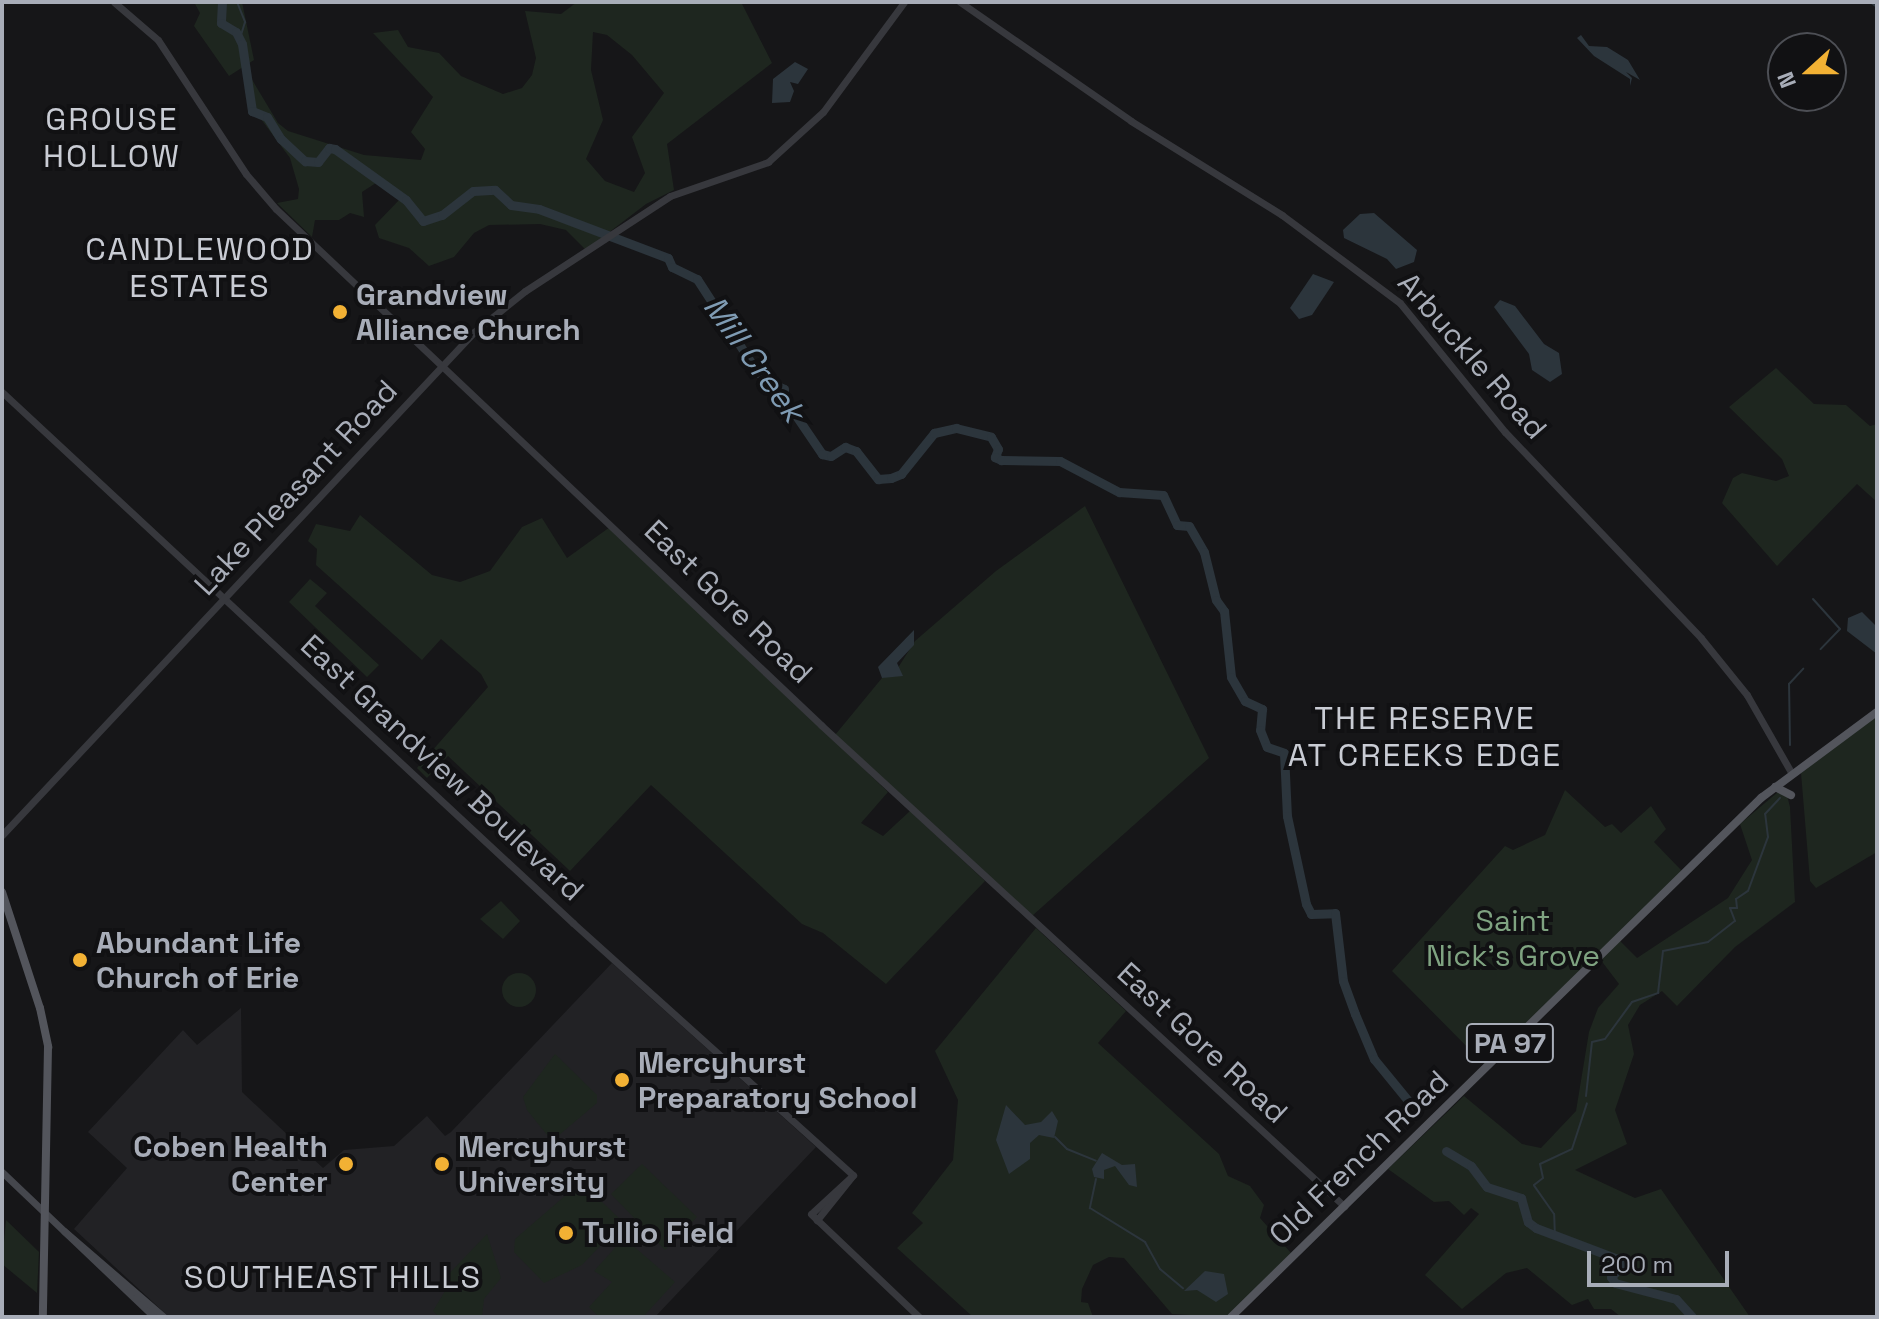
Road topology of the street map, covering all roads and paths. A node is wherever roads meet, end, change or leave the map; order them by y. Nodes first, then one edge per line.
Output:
1 (114, 2) edge
2 (904, 2) edge
3 (960, 2) edge
4 (442, 364) junction
5 (2, 392) edge
6 (227, 600) junction
7 (1877, 712) edge
8 (1791, 772) junction
9 (1775, 787) junction
10 (1791, 795) dead end
11 (2, 835) edge
12 (2, 892) edge
13 (2, 1172) edge
14 (1344, 1206) junction
15 (44, 1210) junction
16 (64, 1231) junction
17 (43, 1317) edge
18 (154, 1317) edge
19 (164, 1317) edge
20 (919, 1317) edge
21 (1231, 1317) edge

1 - 4 street, East Gore Road
2 - 4 street, Lake Pleasant Road
3 - 8 street, Arbuckle Road
4 - 6 street, Lake Pleasant Road
4 - 14 street, East Gore Road
5 - 6 street, East Grandview Boulevard
6 - 11 street, Lake Pleasant Road
6 - 20 street, East Grandview Boulevard
7 - 8 main road, Old French Road / PA 97
8 - 9 main road, Old French Road / PA 97
9 - 10 main road
9 - 14 main road, Old French Road / PA 97
12 - 15 main road
13 - 15 main road
14 - 21 main road, Old French Road / PA 97
15 - 16 main road
15 - 17 main road
16 - 18 main road
16 - 19 main road

